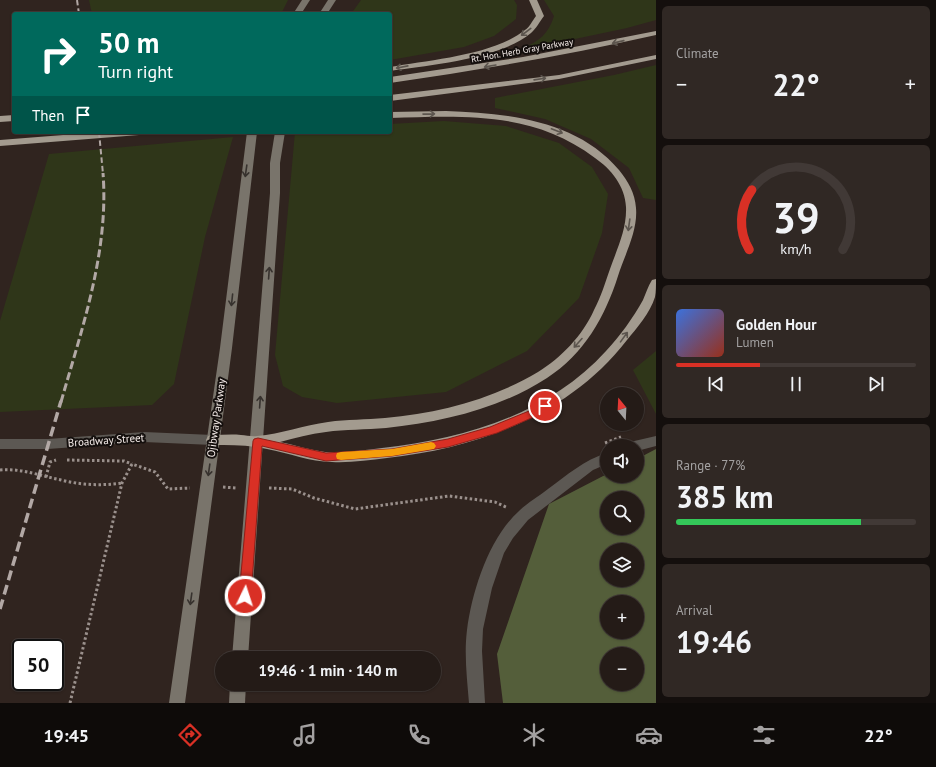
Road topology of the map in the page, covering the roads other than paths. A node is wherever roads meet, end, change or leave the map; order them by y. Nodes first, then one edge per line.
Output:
1 (306, 0) edge
2 (332, 0) edge
3 (533, 0) edge
4 (298, 12) edge
5 (324, 12) edge
6 (656, 33) edge
7 (656, 57) edge
8 (392, 69) edge
9 (392, 80) edge
10 (392, 98) edge
11 (392, 115) edge
12 (12, 118) edge
13 (0, 119) edge
14 (82, 134) edge
15 (111, 134) edge
16 (252, 134) edge
17 (280, 134) edge
18 (27, 140) junction
19 (0, 143) edge
20 (656, 283) edge
21 (213, 440) junction
22 (258, 441) junction
23 (656, 441) edge
24 (0, 444) edge
25 (644, 444) edge
26 (600, 461) edge
27 (241, 651) edge
28 (238, 691) edge
29 (177, 703) edge
30 (237, 703) edge
31 (477, 703) edge

1 - 4 main road
2 - 5 main road
3 -> 8 highway
6 -> 9 highway, Rt. Hon. Herb Gray Parkway
10 -> 7 highway
11 -> 22 highway
12 - 13 highway
14 - 18 highway
15 - 18 highway
16 -> 21 main road, Ojibway Parkway
22 -> 17 main road
18 - 19 highway
22 -> 20 highway
21 - 22 highway
21 - 24 street, Broadway Street
21 -> 29 main road, Ojibway Parkway
22 - 27 main road
23 - 25 street
26 - 31 street
28 - 30 main road

